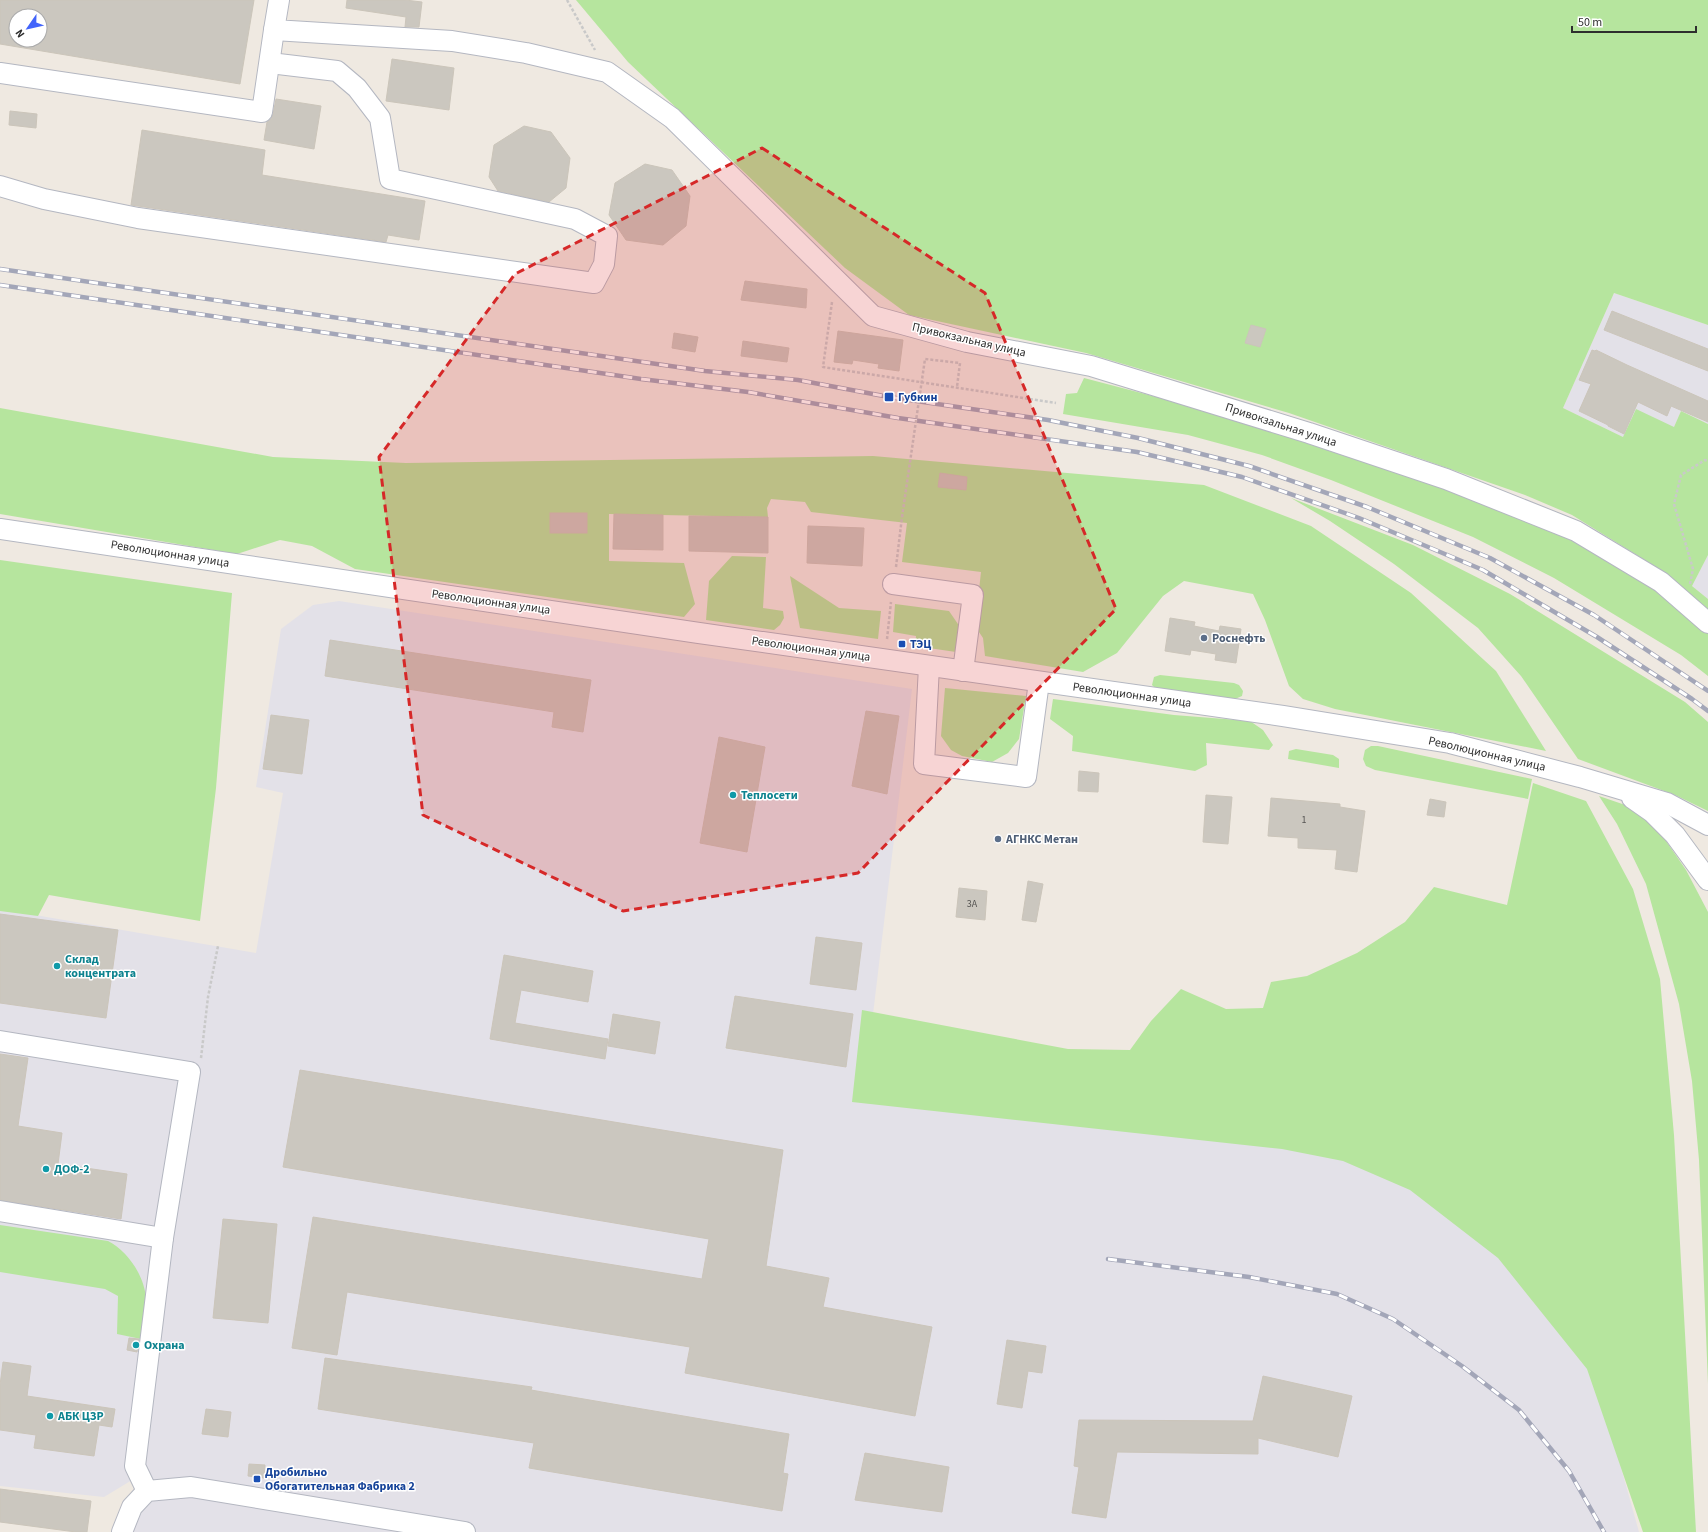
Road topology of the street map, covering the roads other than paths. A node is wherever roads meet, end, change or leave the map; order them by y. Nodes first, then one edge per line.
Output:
1 (278, 0) edge
2 (274, 30) junction
3 (270, 63) junction
4 (0, 73) edge
5 (0, 186) edge
6 (0, 529) edge
7 (893, 584) dead end
8 (1708, 623) edge
9 (929, 666) junction
10 (963, 671) junction
11 (1039, 682) junction
12 (1619, 788) junction
13 (1708, 825) edge
14 (1708, 880) edge
15 (0, 1041) edge
16 (0, 1210) edge
17 (163, 1238) junction
18 (147, 1491) junction
19 (122, 1532) edge
20 (465, 1532) edge

1 - 2 street
2 - 3 street
2 - 8 street, Привокзальная улица
3 - 4 street
3 - 5 street
6 - 9 street, Революционная улица
7 - 10 street
9 - 10 street, Революционная улица
9 - 11 street
10 - 11 street, Революционная улица
11 - 12 street, Революционная улица
12 - 13 street, Революционная улица
12 - 14 street
15 - 17 street
16 - 17 street
17 - 18 street
18 - 19 street
18 - 20 street

